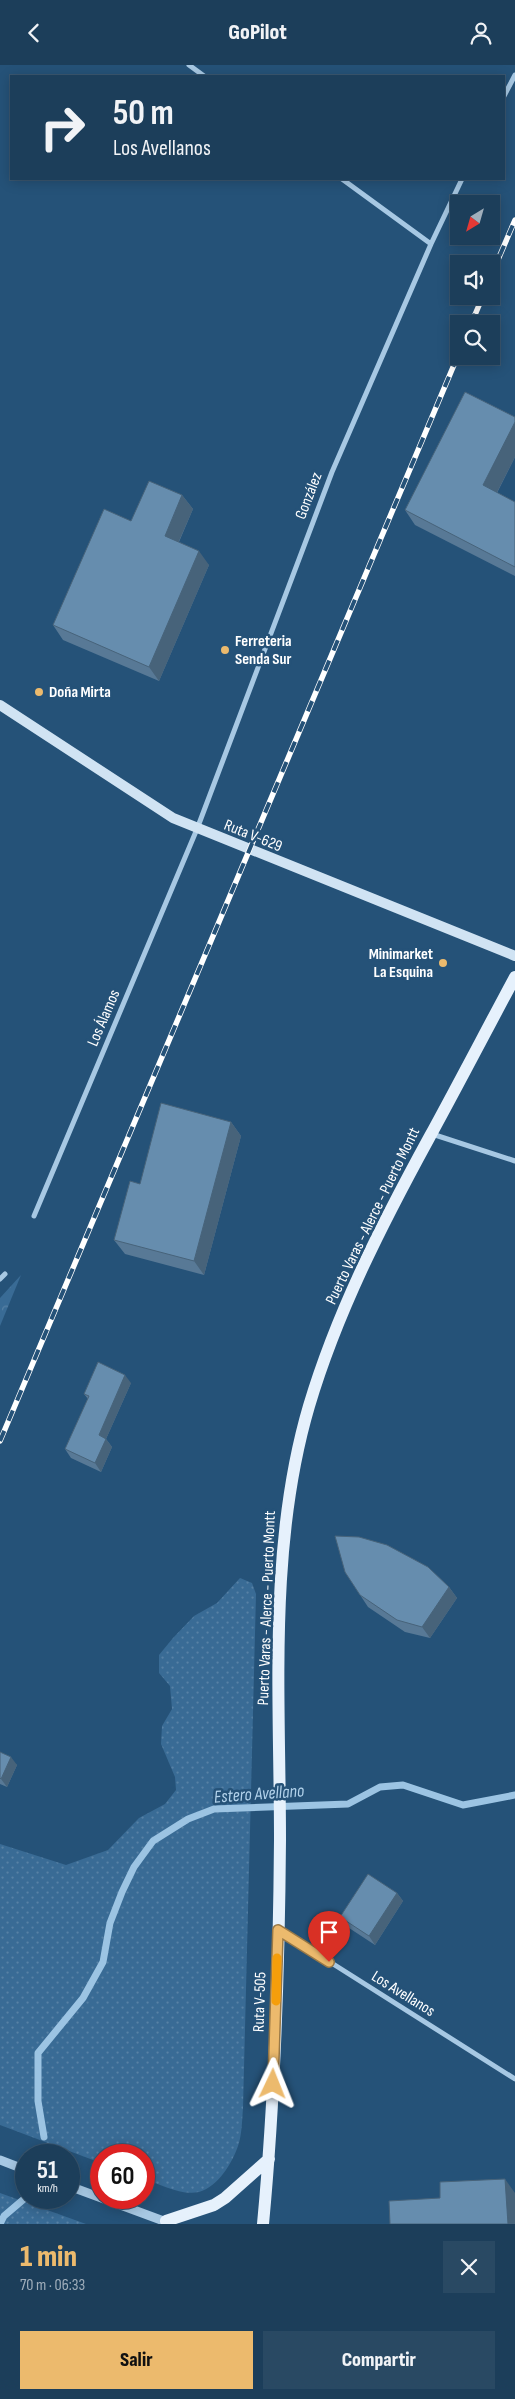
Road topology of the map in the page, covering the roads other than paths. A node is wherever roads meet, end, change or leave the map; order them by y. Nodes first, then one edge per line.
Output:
1 (189, 65) edge
2 (203, 75) edge
3 (515, 75) edge
4 (505, 94) edge
5 (343, 180) edge
6 (462, 180) edge
7 (430, 244) junction
8 (0, 705) edge
9 (197, 829) junction
10 (515, 956) edge
11 (515, 977) edge
12 (431, 1134) junction
13 (515, 1161) edge
14 (34, 1216) dead end
15 (5, 1273) dead end
16 (0, 1279) edge
17 (280, 1841) joint
18 (278, 1930) junction
19 (515, 2079) edge
20 (269, 2159) junction
21 (0, 2160) edge
22 (15, 2166) edge
23 (80, 2189) edge
24 (169, 2223) edge
25 (262, 2224) edge

1 - 2 street
3 - 4 street
5 - 7 street
6 - 7 street, González
7 - 9 street, González
8 - 9 main road, Ruta V-629
9 - 10 main road, Ruta V-629
9 - 14 street, Los Álamos
11 - 12 main road, Puerto Varas - Alerce - Puerto Montt
12 - 13 street
12 - 17 main road, Puerto Varas - Alerce - Puerto Montt
15 - 16 street
17 - 18 main road, Ruta V-505
18 - 19 street, Los Avellanos
18 - 20 main road, Ruta V-505
20 - 24 main road
20 - 25 main road, Ruta V-505
21 - 22 street
23 - 24 street

